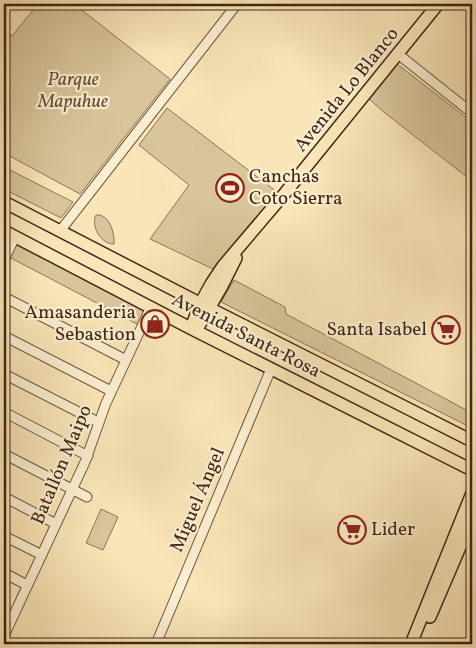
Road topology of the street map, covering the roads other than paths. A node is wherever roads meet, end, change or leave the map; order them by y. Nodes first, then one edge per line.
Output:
1 (237, 4) edge
2 (438, 4) edge
3 (398, 54) junction
4 (472, 113) edge
5 (4, 202) edge
6 (4, 231) edge
7 (60, 231) junction
8 (15, 237) junction
9 (4, 260) edge
10 (4, 297) edge
11 (204, 306) junction
12 (151, 307) junction
13 (193, 329) junction
14 (4, 336) edge
15 (126, 360) junction
16 (271, 369) junction
17 (4, 374) edge
18 (111, 391) junction
19 (4, 412) edge
20 (98, 422) junction
21 (472, 441) edge
22 (4, 454) edge
23 (88, 456) junction
24 (472, 470) edge
25 (72, 489) junction
26 (472, 493) edge
27 (4, 497) edge
28 (87, 497) dead end
29 (472, 519) edge
30 (56, 524) junction
31 (4, 536) edge
32 (42, 555) junction
33 (4, 574) edge
34 (27, 585) junction
35 (8, 615) edge
36 (4, 636) edge
37 (156, 644) edge
38 (411, 644) edge
39 (419, 644) edge

1 - 7 street
2 - 3 main road, Avenida Lo Blanco
3 - 4 street
3 - 11 main road, Avenida Lo Blanco
5 - 7 main road, Avenida Santa Rosa
6 - 8 main road, Avenida Santa Rosa
7 - 11 main road, Avenida Santa Rosa
8 - 9 street
8 - 12 main road, Avenida Santa Rosa
10 - 15 street
11 - 13 main road, Avenida Lo Blanco
11 - 21 main road, Avenida Santa Rosa
12 - 13 main road, Avenida Santa Rosa
12 - 15 street, Batallón Maipo
13 - 16 main road, Avenida Santa Rosa
14 - 18 street
15 - 18 street, Batallón Maipo
16 - 24 main road, Avenida Santa Rosa
16 - 37 street, Miguel Ángel
17 - 20 street
18 - 20 street, Batallón Maipo
19 - 23 street
20 - 23 street, Batallón Maipo
22 - 25 street
23 - 25 street, Batallón Maipo
25 - 28 street
25 - 30 street, Batallón Maipo
26 - 38 main road
27 - 30 street
29 - 39 main road
30 - 32 street, Batallón Maipo
31 - 32 street
32 - 34 street, Batallón Maipo
33 - 34 street
34 - 35 street, Batallón Maipo
35 - 36 street, Batallón Maipo

